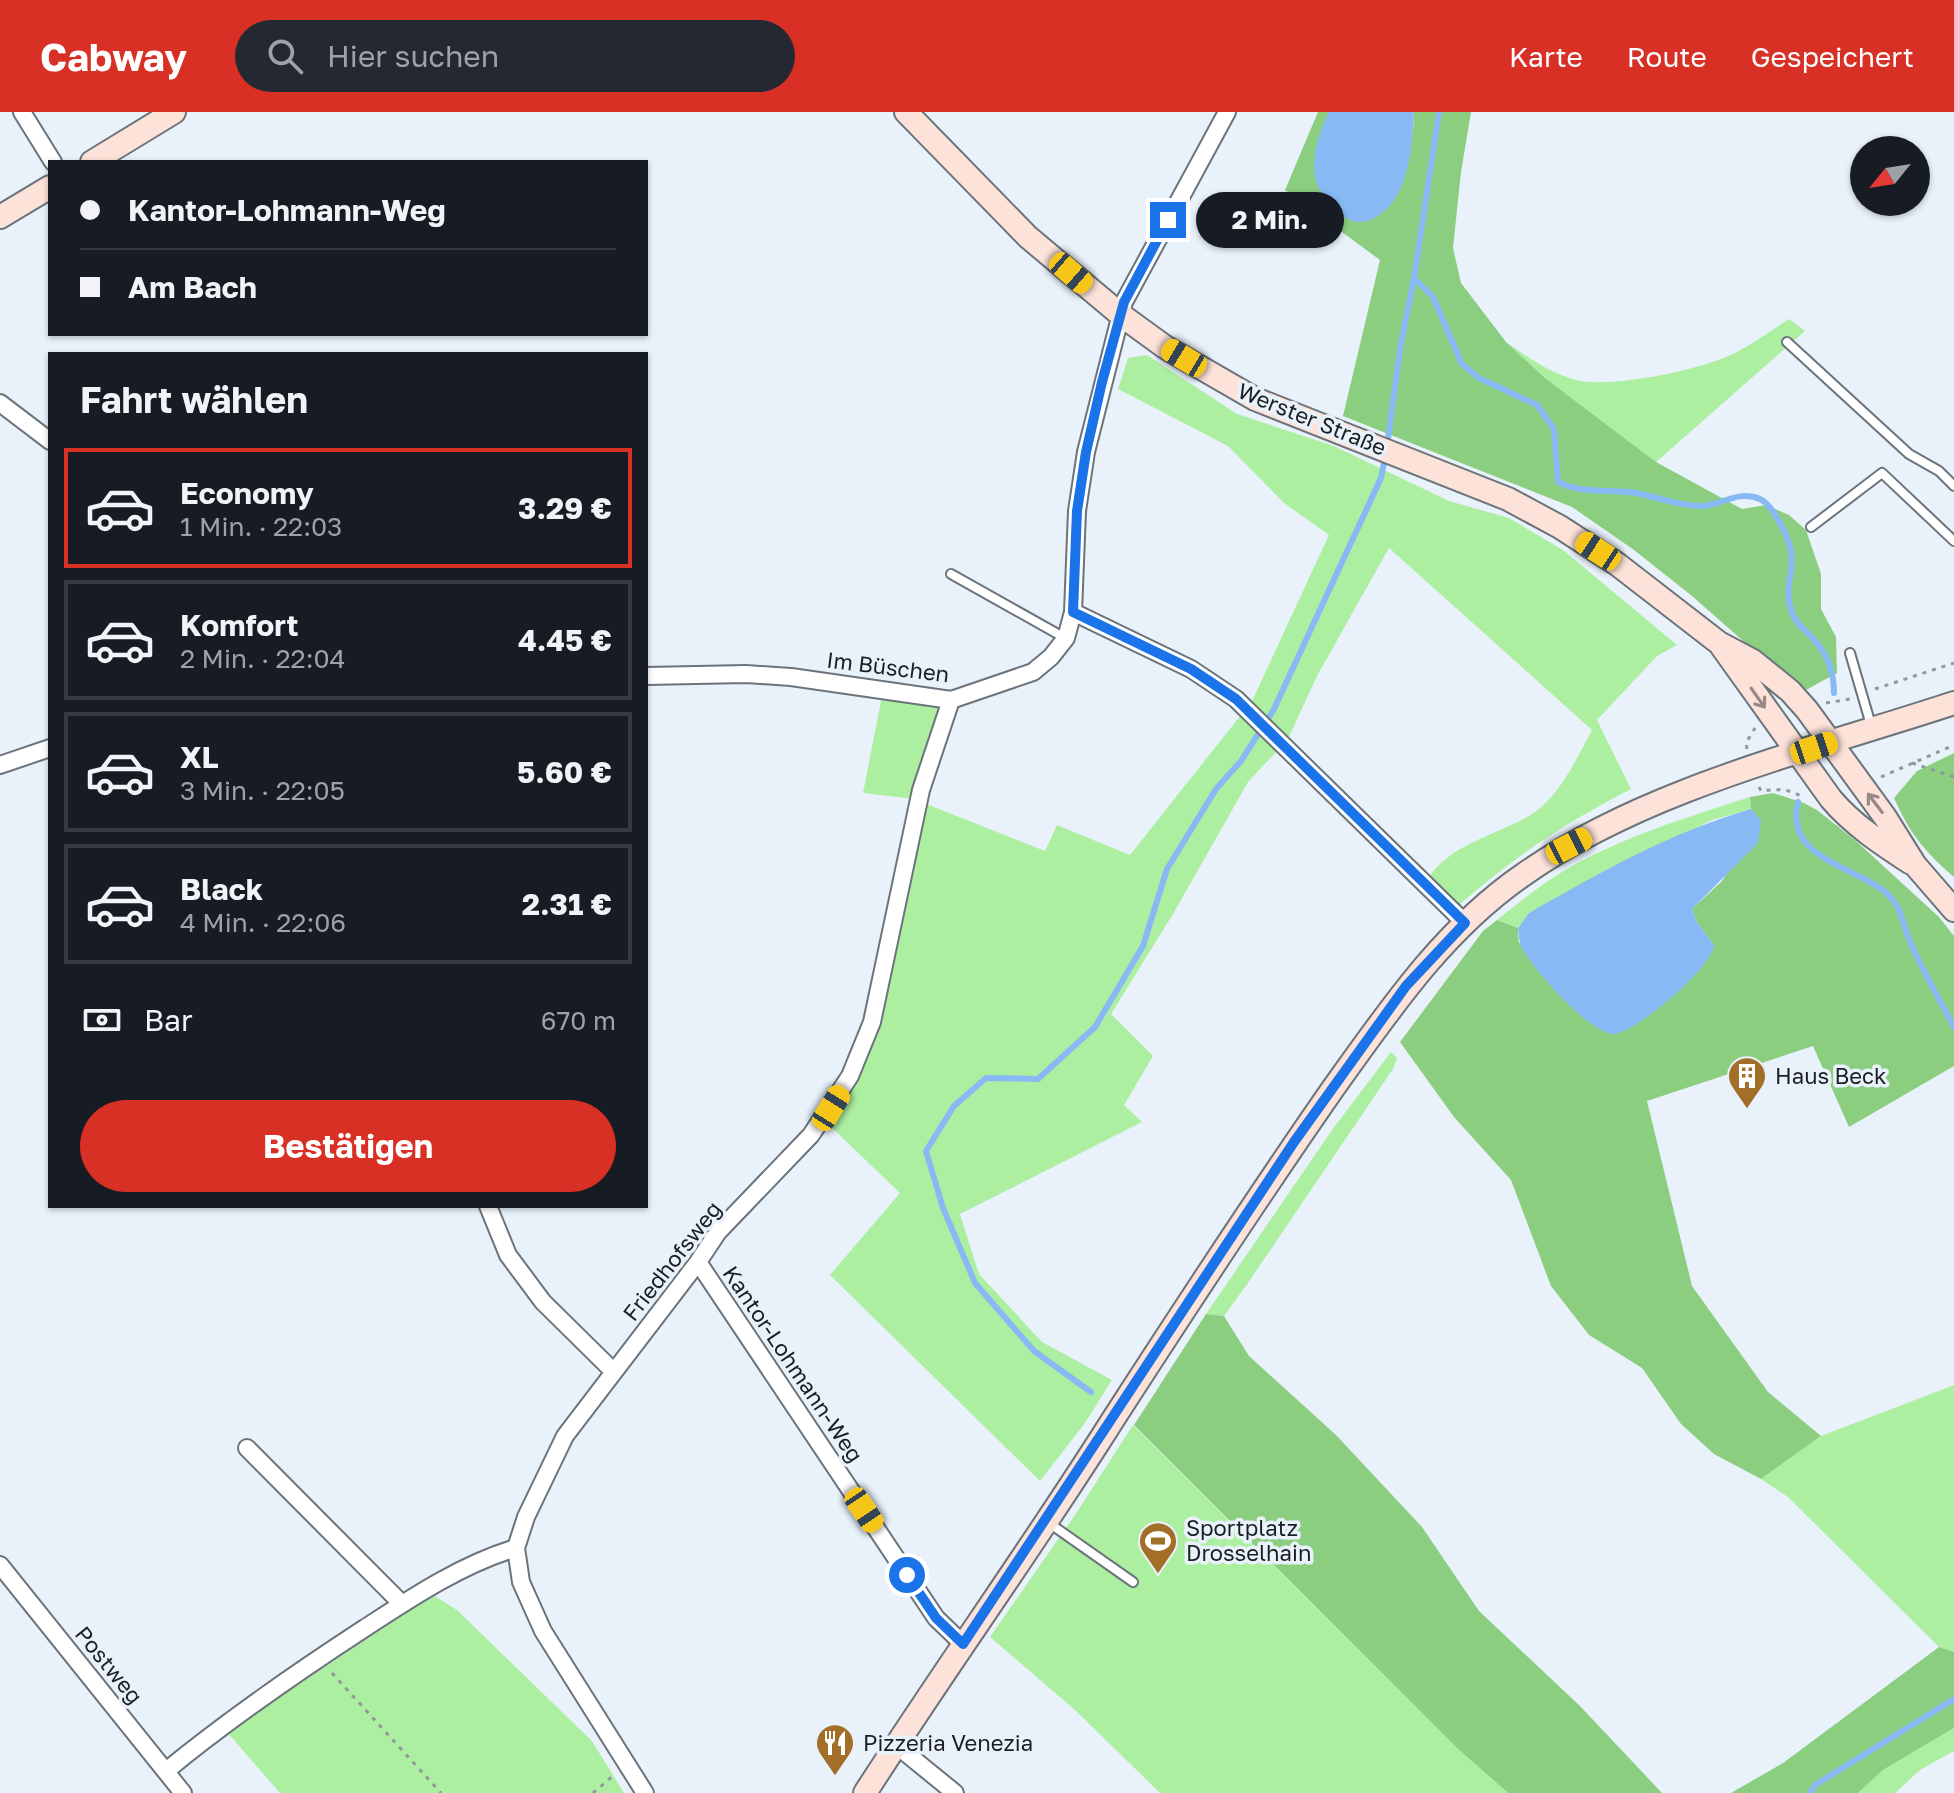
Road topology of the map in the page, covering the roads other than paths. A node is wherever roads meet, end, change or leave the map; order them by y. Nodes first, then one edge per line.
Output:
1 (22, 112) edge
2 (174, 112) edge
3 (906, 112) edge
4 (1227, 112) edge
5 (52, 160) edge
6 (95, 160) edge
7 (48, 188) edge
8 (0, 217) edge
9 (1121, 315) junction
10 (1787, 342) dead end
11 (0, 403) edge
12 (48, 439) edge
13 (1954, 486) edge
14 (1811, 527) dead end
15 (1954, 541) edge
16 (951, 574) dead end
17 (1073, 612) junction
18 (1066, 638) junction
19 (1719, 643) junction
20 (1850, 653) dead end
21 (648, 676) edge
22 (951, 700) junction
23 (1954, 703) edge
24 (1873, 730) junction
25 (1831, 743) junction
26 (48, 749) edge
27 (1797, 754) junction
28 (0, 765) edge
29 (1915, 865) junction
30 (1954, 910) edge
31 (1465, 923) junction
32 (489, 1208) edge
33 (698, 1262) junction
34 (614, 1372) junction
35 (247, 1448) dead end
36 (1045, 1520) junction
37 (516, 1548) junction
38 (0, 1565) edge
39 (1133, 1582) dead end
40 (402, 1604) junction
41 (963, 1644) junction
42 (896, 1745) junction
43 (166, 1771) junction
44 (183, 1793) edge
45 (645, 1793) edge
46 (865, 1793) edge
47 (955, 1793) edge

1 - 5 street
2 - 6 main road
3 - 9 main road, Werster Straße
4 - 9 street, Im Büschen
7 - 8 main road
9 - 17 street, Im Büschen
9 - 19 main road, Werster Straße
10 - 13 lane
11 - 12 street
14 - 15 lane
16 - 18 lane
17 - 18 street, Im Büschen
17 - 31 street
18 - 22 street, Im Büschen
19 - 25 main road, Werster Straße
19 -> 27 main road, Werster Straße
20 - 24 lane
21 - 22 street, Im Büschen
22 - 33 street, Friedhofsweg
23 - 24 main road
24 - 25 main road
25 - 27 main road
29 -> 25 main road, Werster Straße
26 - 28 street
27 - 29 main road, Werster Straße
27 - 31 main road
29 - 30 main road
31 - 36 main road
32 - 34 street
33 - 34 street, Friedhofsweg
33 - 41 street, Kantor-Lohmann-Weg
34 - 37 street, Friedhofsweg
35 - 40 street
36 - 39 lane
36 - 41 main road
37 - 40 street
37 - 45 street
38 - 43 street, Postweg
40 - 43 street
41 - 42 main road
42 - 46 main road
42 - 47 street
43 - 44 street, Postweg

